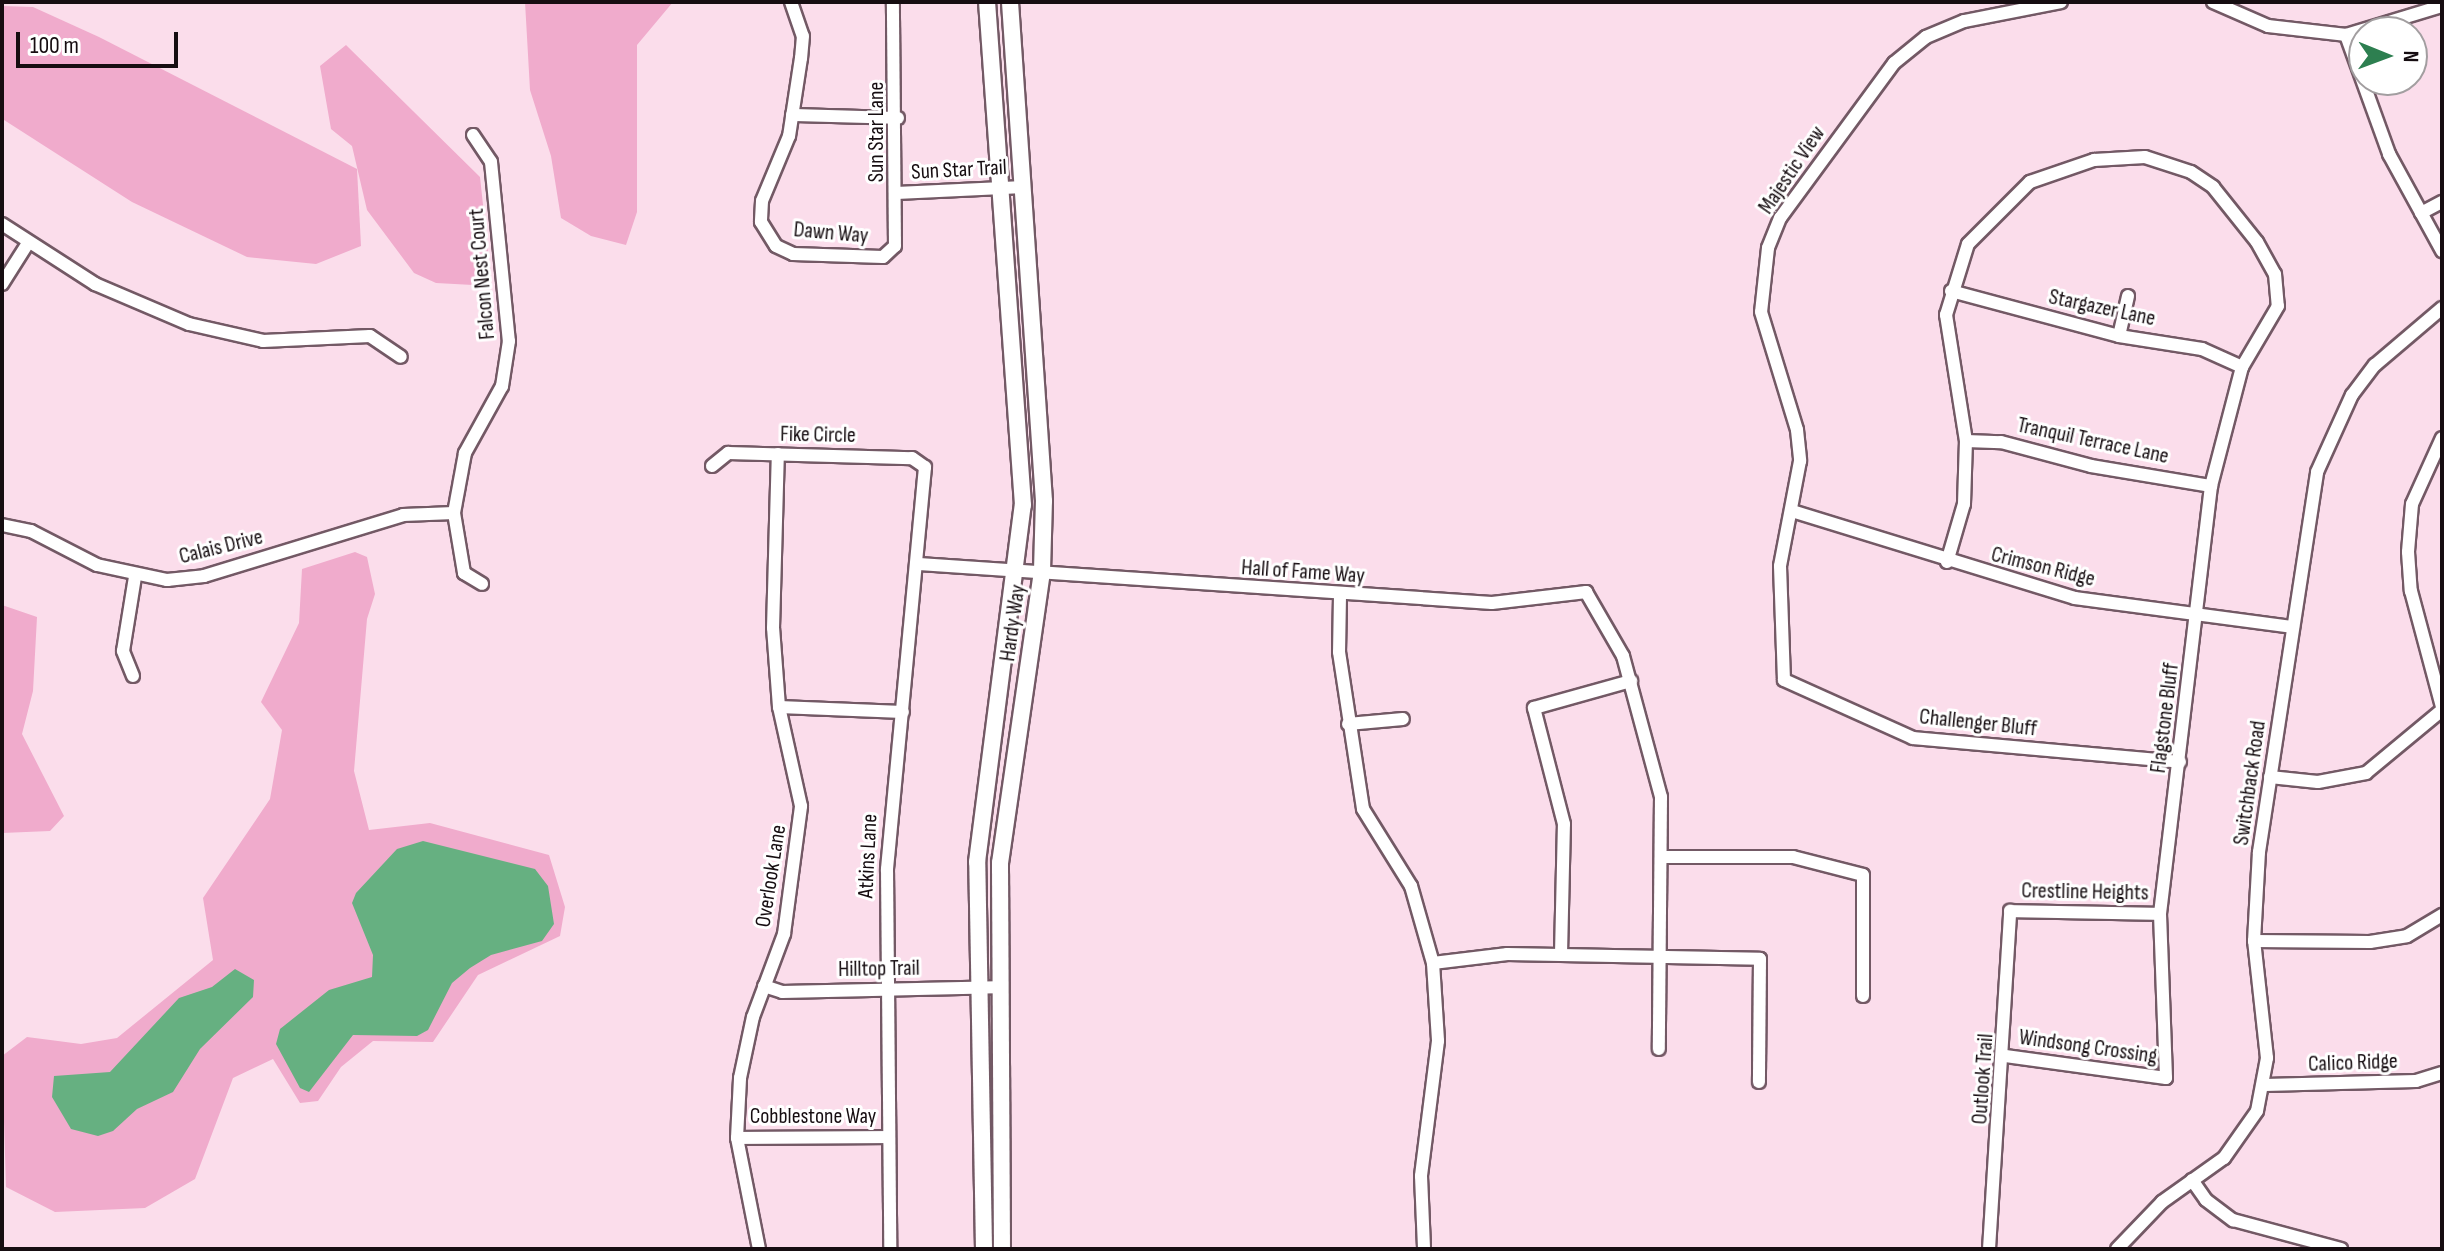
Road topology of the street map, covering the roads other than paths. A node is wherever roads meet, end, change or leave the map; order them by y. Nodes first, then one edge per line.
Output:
1 (791, 2) edge
2 (893, 2) edge
3 (987, 2) edge
4 (1010, 2) edge
5 (2061, 2) edge
6 (2213, 2) edge
7 (2442, 6) edge
8 (2346, 35) junction
9 (792, 115) junction
10 (898, 118) junction
11 (473, 135) dead end
12 (1023, 187) junction
13 (1002, 189) junction
14 (897, 193) junction
15 (2442, 202) edge
16 (2421, 213) junction
17 (2, 224) edge
18 (28, 243) junction
19 (2442, 251) edge
20 (883, 257) joint
21 (2, 284) edge
22 (1951, 291) junction
23 (2128, 296) dead end
24 (2442, 308) edge
25 (2119, 336) junction
26 (401, 357) dead end
27 (2242, 367) junction
28 (2442, 438) edge
29 (1966, 441) junction
30 (778, 454) junction
31 (712, 466) dead end
32 (925, 467) joint
33 (2211, 486) junction
34 (1792, 511) junction
35 (454, 513) junction
36 (2, 525) edge
37 (1947, 562) junction
38 (919, 564) junction
39 (1017, 570) junction
40 (1042, 571) junction
41 (135, 577) junction
42 (482, 584) dead end
43 (1340, 596) junction
44 (2198, 616) junction
45 (2293, 627) junction
46 (133, 676) dead end
47 (1784, 680) joint
48 (1631, 681) junction
49 (779, 707) junction
50 (2442, 708) edge
51 (903, 712) junction
52 (1403, 719) dead end
53 (1348, 724) junction
54 (2180, 762) junction
55 (2270, 777) junction
56 (1665, 857) junction
57 (2010, 911) joint
58 (2160, 914) junction
59 (2442, 915) edge
60 (2254, 941) junction
61 (1561, 954) junction
62 (1662, 958) junction
63 (1433, 963) junction
64 (764, 986) junction
65 (977, 987) junction
66 (996, 987) junction
67 (885, 988) junction
68 (1863, 996) dead end
69 (1659, 1049) dead end
70 (2006, 1056) junction
71 (2442, 1073) edge
72 (2166, 1078) joint
73 (1759, 1082) dead end
74 (2265, 1085) junction
75 (889, 1137) junction
76 (737, 1138) junction
77 (2192, 1180) junction
78 (759, 1249) edge
79 (890, 1249) edge
80 (984, 1249) edge
81 (1002, 1249) edge
82 (1424, 1249) edge
83 (1989, 1249) edge
84 (2117, 1249) edge
85 (2341, 1249) edge

1 - 9 street
2 - 10 street, Sun Star Lane
3 - 13 main road, Hardy Way
4 - 12 main road, Hardy Way
5 - 34 street, Majestic View
6 - 8 street
7 - 8 street
8 - 16 street
9 - 10 street
9 - 20 street, Dawn Way
10 - 14 street, Sun Star Lane
11 - 35 street, Falcon Nest Court
12 - 13 street, Sun Star Trail
12 - 40 main road, Hardy Way
13 - 14 street, Sun Star Trail
13 - 39 main road, Hardy Way
14 - 20 street, Sun Star Lane
15 - 16 street
16 - 19 street
17 - 18 street
18 - 21 street
18 - 26 street
22 - 25 street, Stargazer Lane
22 - 27 street, Flagstone Bluff
22 - 29 street, Flagstone Bluff
23 - 25 street
24 - 45 street, Switchback Road
25 - 27 street, Stargazer Lane
27 - 33 street, Flagstone Bluff
28 - 50 street
29 - 33 street, Tranquil Terrace Lane
29 - 37 street, Flagstone Bluff
30 - 31 street, Fike Circle
30 - 32 street, Fike Circle
30 - 49 street, Overlook Lane
32 - 38 street, Atkins Lane
33 - 44 street, Flagstone Bluff
34 - 37 street, Crimson Ridge
34 - 47 street, Majestic View
35 - 41 street, Calais Drive
35 - 42 street, Falcon Nest Court
36 - 41 street, Calais Drive
37 - 44 street, Crimson Ridge
38 - 39 street, Hall of Fame Way
38 - 51 street, Atkins Lane
39 - 40 street, Hall of Fame Way
39 - 65 main road, Hardy Way
40 - 43 street, Hall of Fame Way
40 - 66 main road, Hardy Way
41 - 46 street
43 - 48 street, Hall of Fame Way
43 - 53 street
44 - 45 street, Crimson Ridge
44 - 54 street, Flagstone Bluff
45 - 55 street, Switchback Road
47 - 54 street, Challenger Bluff
48 - 56 street
48 - 61 street
49 - 51 street
49 - 64 street, Overlook Lane
50 - 55 street
51 - 67 street, Atkins Lane
52 - 53 street
53 - 63 street
54 - 58 street, Flagstone Bluff
55 - 60 street, Switchback Road
56 - 62 street
56 - 68 street
57 - 58 street, Crestline Heights
57 - 70 street, Outlook Trail
58 - 72 street, Flagstone Bluff
59 - 60 street
60 - 74 street, Switchback Road
61 - 62 street
61 - 63 street
62 - 69 street
62 - 73 street
63 - 82 street
64 - 67 street, Hilltop Trail
64 - 76 street, Overlook Lane
65 - 66 street, Hilltop Trail
65 - 67 street, Hilltop Trail
65 - 80 main road, Hardy Way
66 - 81 main road, Hardy Way
67 - 75 street, Atkins Lane
70 - 72 street, Windsong Crossing
70 - 83 street, Outlook Trail
71 - 74 street, Calico Ridge
74 - 77 street, Switchback Road
75 - 76 street, Cobblestone Way
75 - 79 street, Atkins Lane
76 - 78 street, Overlook Lane
77 - 84 street, Switchback Road
77 - 85 street

